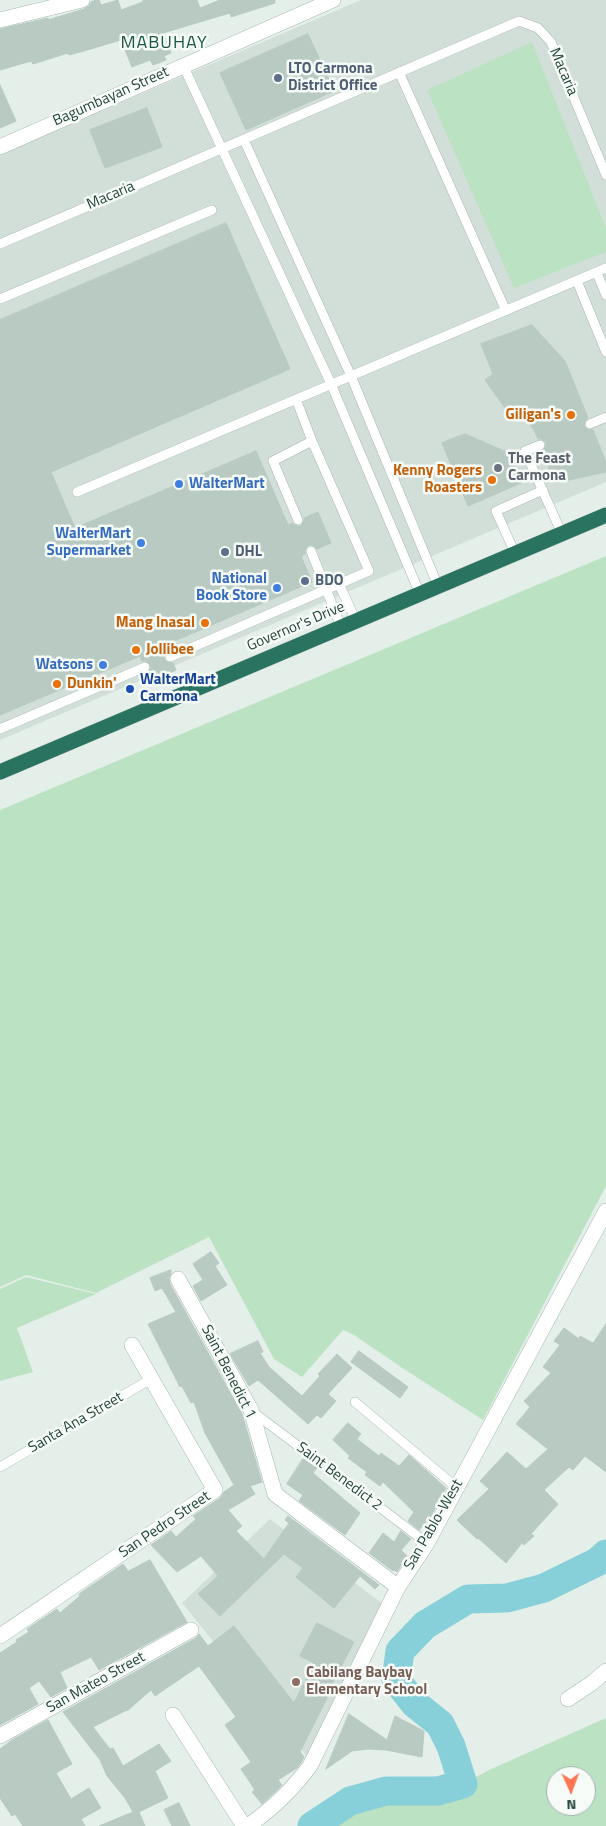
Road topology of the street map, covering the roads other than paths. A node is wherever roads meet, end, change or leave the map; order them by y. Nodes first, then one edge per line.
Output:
1 (82, 0) edge
2 (333, 0) edge
3 (0, 20) edge
4 (183, 65) junction
5 (399, 72) junction
6 (244, 140) junction
7 (0, 147) edge
8 (223, 149) junction
9 (606, 175) edge
10 (212, 210) dead end
11 (0, 244) edge
12 (606, 268) edge
13 (597, 272) junction
14 (577, 281) junction
15 (606, 295) edge
16 (0, 299) edge
17 (506, 311) junction
18 (606, 352) edge
19 (351, 376) junction
20 (331, 384) junction
21 (296, 399) junction
22 (606, 417) edge
23 (590, 424) dead end
24 (312, 441) junction
25 (540, 445) dead end
26 (543, 490) junction
27 (77, 492) dead end
28 (606, 515) edge
29 (298, 520) dead end
30 (562, 534) junction
31 (311, 551) dead end
32 (515, 553) junction
33 (339, 584) junction
34 (438, 586) junction
35 (326, 589) junction
36 (420, 594) junction
37 (356, 621) junction
38 (341, 627) junction
39 (170, 657) dead end
40 (145, 667) dead end
41 (0, 730) edge
42 (0, 772) edge
43 (606, 1211) edge
44 (178, 1279) dead end
45 (132, 1345) dead end
46 (151, 1379) junction
47 (356, 1402) dead end
48 (251, 1410) junction
49 (0, 1467) edge
50 (456, 1487) junction
51 (427, 1543) junction
52 (398, 1587) junction
53 (191, 1630) dead end
54 (0, 1636) edge
55 (606, 1670) edge
56 (568, 1699) dead end
57 (174, 1715) dead end
58 (0, 1736) edge
59 (244, 1826) edge
60 (248, 1826) edge

1 - 3 street
2 - 4 street, Bagumbayan Street
4 - 7 street, Bagumbayan Street
4 - 8 lane
5 - 6 lane, Macaria
5 - 9 lane, Macaria
5 - 17 lane
6 - 8 lane, Macaria
6 - 19 lane
8 - 11 lane, Macaria
8 - 20 lane
10 - 16 lane
12 - 13 lane
13 - 14 lane
13 - 15 lane
14 - 17 lane
14 - 18 lane
17 - 19 lane
19 - 20 lane
19 - 34 lane
20 - 21 lane
20 - 36 lane
21 - 24 lane
21 - 27 lane
22 - 23 lane
24 - 29 lane
24 - 33 lane
25 - 26 lane
26 - 30 lane
26 - 32 lane
28 - 30 highway, Governor's Drive
30 - 32 highway, Governor's Drive
31 - 35 lane
32 - 34 highway, Governor's Drive
33 - 35 lane
33 - 37 lane
34 - 36 highway, Governor's Drive
35 - 38 lane
35 - 39 lane
36 - 37 highway, Governor's Drive
37 - 38 highway, Governor's Drive
38 - 42 highway, Governor's Drive
40 - 41 lane
43 - 50 street, San Pablo-West
44 - 48 street, Saint Benedict 1
45 - 46 street, San Pedro Street
46 - 49 lane, Santa Ana Street
46 - 54 street, San Pedro Street
47 - 50 lane
48 - 51 lane, Saint Benedict 2
48 - 52 street, Saint Benedict 1
50 - 51 street, San Pablo-West
51 - 52 street, San Pablo-West
52 - 60 street, San Pablo-West
53 - 58 street, San Mateo Street
55 - 56 street
57 - 59 street

